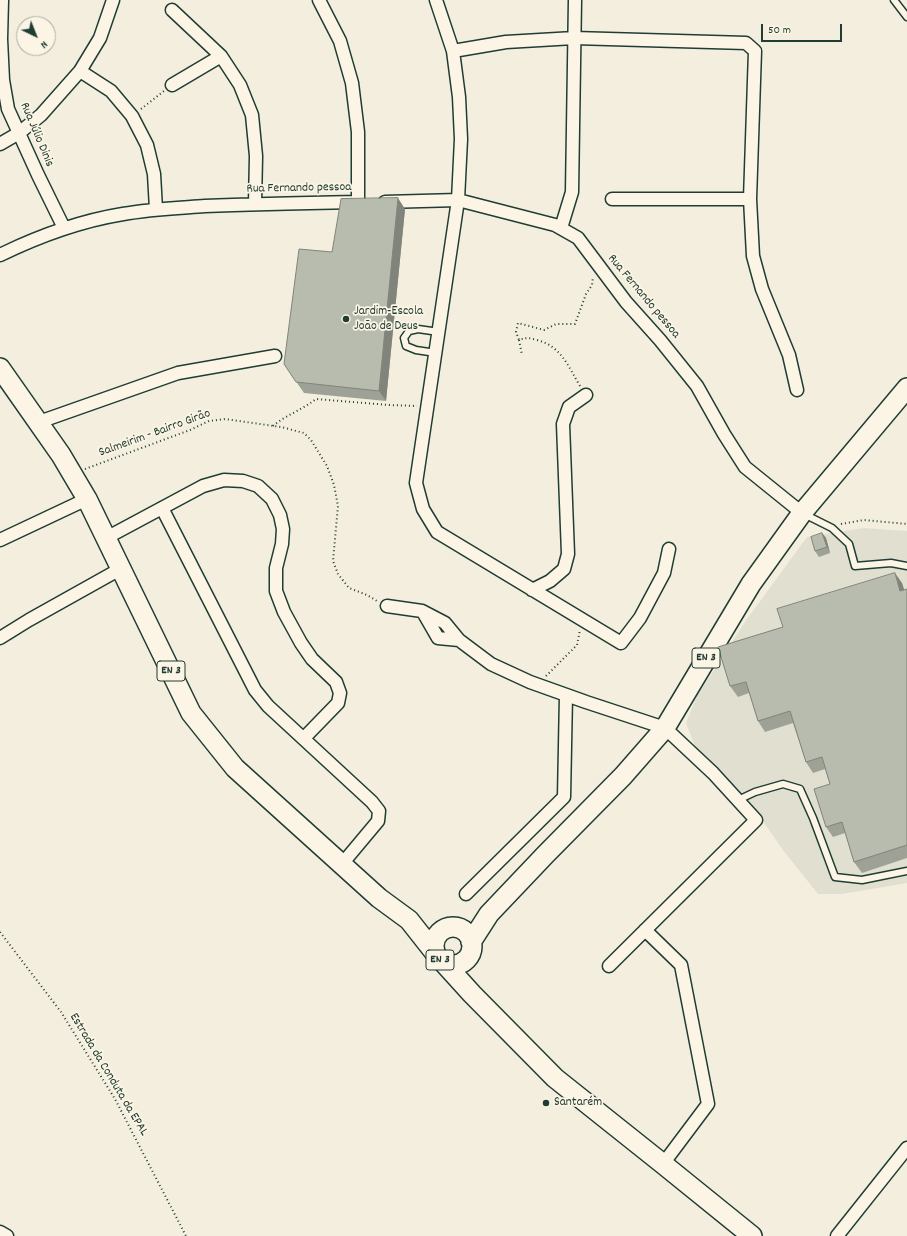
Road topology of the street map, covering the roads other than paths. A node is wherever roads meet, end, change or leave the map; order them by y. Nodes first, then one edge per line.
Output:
1 (2, 0) edge
2 (113, 0) edge
3 (319, 0) edge
4 (436, 0) edge
5 (575, 0) edge
6 (894, 0) edge
7 (172, 10) dead end
8 (907, 17) edge
9 (574, 38) junction
10 (452, 51) junction
11 (221, 56) junction
12 (80, 71) junction
13 (172, 85) road end
14 (19, 133) junction
15 (0, 144) edge
16 (750, 199) junction
17 (458, 200) junction
18 (612, 200) dead end
19 (358, 202) junction
20 (255, 204) junction
21 (156, 209) junction
22 (64, 228) junction
23 (561, 228) junction
24 (0, 255) edge
25 (439, 332) junction
26 (436, 353) junction
27 (275, 356) dead end
28 (0, 368) edge
29 (907, 388) edge
30 (797, 390) dead end
31 (586, 395) road end
32 (39, 422) junction
33 (87, 499) junction
34 (162, 508) junction
35 (802, 513) junction
36 (106, 538) junction
37 (0, 540) edge
38 (669, 549) dead end
39 (907, 566) edge
40 (122, 568) junction
41 (532, 590) junction
42 (387, 606) road end
43 (0, 638) edge
44 (566, 695) junction
45 (665, 728) junction
46 (304, 738) junction
47 (738, 800) junction
48 (342, 864) junction
49 (907, 871) edge
50 (466, 894) dead end
51 (489, 914) junction
52 (409, 920) junction
53 (449, 929) junction
54 (645, 930) junction
55 (470, 950) junction
56 (439, 957) junction
57 (609, 966) dead end
58 (472, 994) junction
59 (907, 1148) edge
60 (663, 1164) junction
61 (0, 1232) edge
62 (8, 1236) edge
63 (752, 1236) edge
64 (837, 1236) edge

1 - 14 street, Rua Júlio Dinis
2 - 12 street
3 - 19 street
4 - 10 street
5 - 9 street
6 - 8 lane
7 - 11 street
9 - 10 street
9 - 16 street
9 - 23 street
10 - 17 street
11 - 13 street
11 - 20 street
12 - 14 street
12 - 21 street
14 - 15 street
14 - 22 street, Rua Júlio Dinis
16 - 18 street
16 - 30 street
17 - 19 street, Rua Fernando pessoa
17 - 23 street, Rua Fernando pessoa
17 - 25 street
19 - 20 street, Rua Fernando pessoa
20 - 21 street, Rua Fernando pessoa
21 - 22 street, Rua Fernando pessoa
22 - 24 street, Rua Fernando pessoa
23 - 35 street, Rua Fernando pessoa
25 - 26 street
25 - 26 lane
26 - 41 street
27 - 32 street
28 - 32 main road, EN 3
29 - 35 main road, EN 3
31 - 41 street
32 - 33 main road, EN 3
33 - 36 main road, EN 3
33 - 37 street
34 - 36 street
34 - 46 street
34 - 46 street
35 - 39 lane
35 - 45 main road, EN 3
36 - 40 main road, EN 3
38 - 41 street
40 - 43 street
40 - 48 main road, EN 3
42 - 44 street
44 - 45 street
44 - 50 street
45 - 47 street
45 - 51 main road, EN 3
46 - 48 street
47 - 49 lane
47 - 54 street
48 - 52 main road, EN 3
51 - 53 main road, EN 3
51 - 55 main road, EN 3
52 - 53 main road, EN 3
52 - 56 main road, EN 3
53 - 55 main road, EN 3
53 - 56 main road, EN 3
54 - 57 street
54 - 60 street
55 - 56 main road, EN 3
55 - 58 main road, EN 3
56 - 58 main road, EN 3
58 - 60 main road, EN 3
59 - 64 street
60 - 63 main road, EN 3
61 - 62 street

